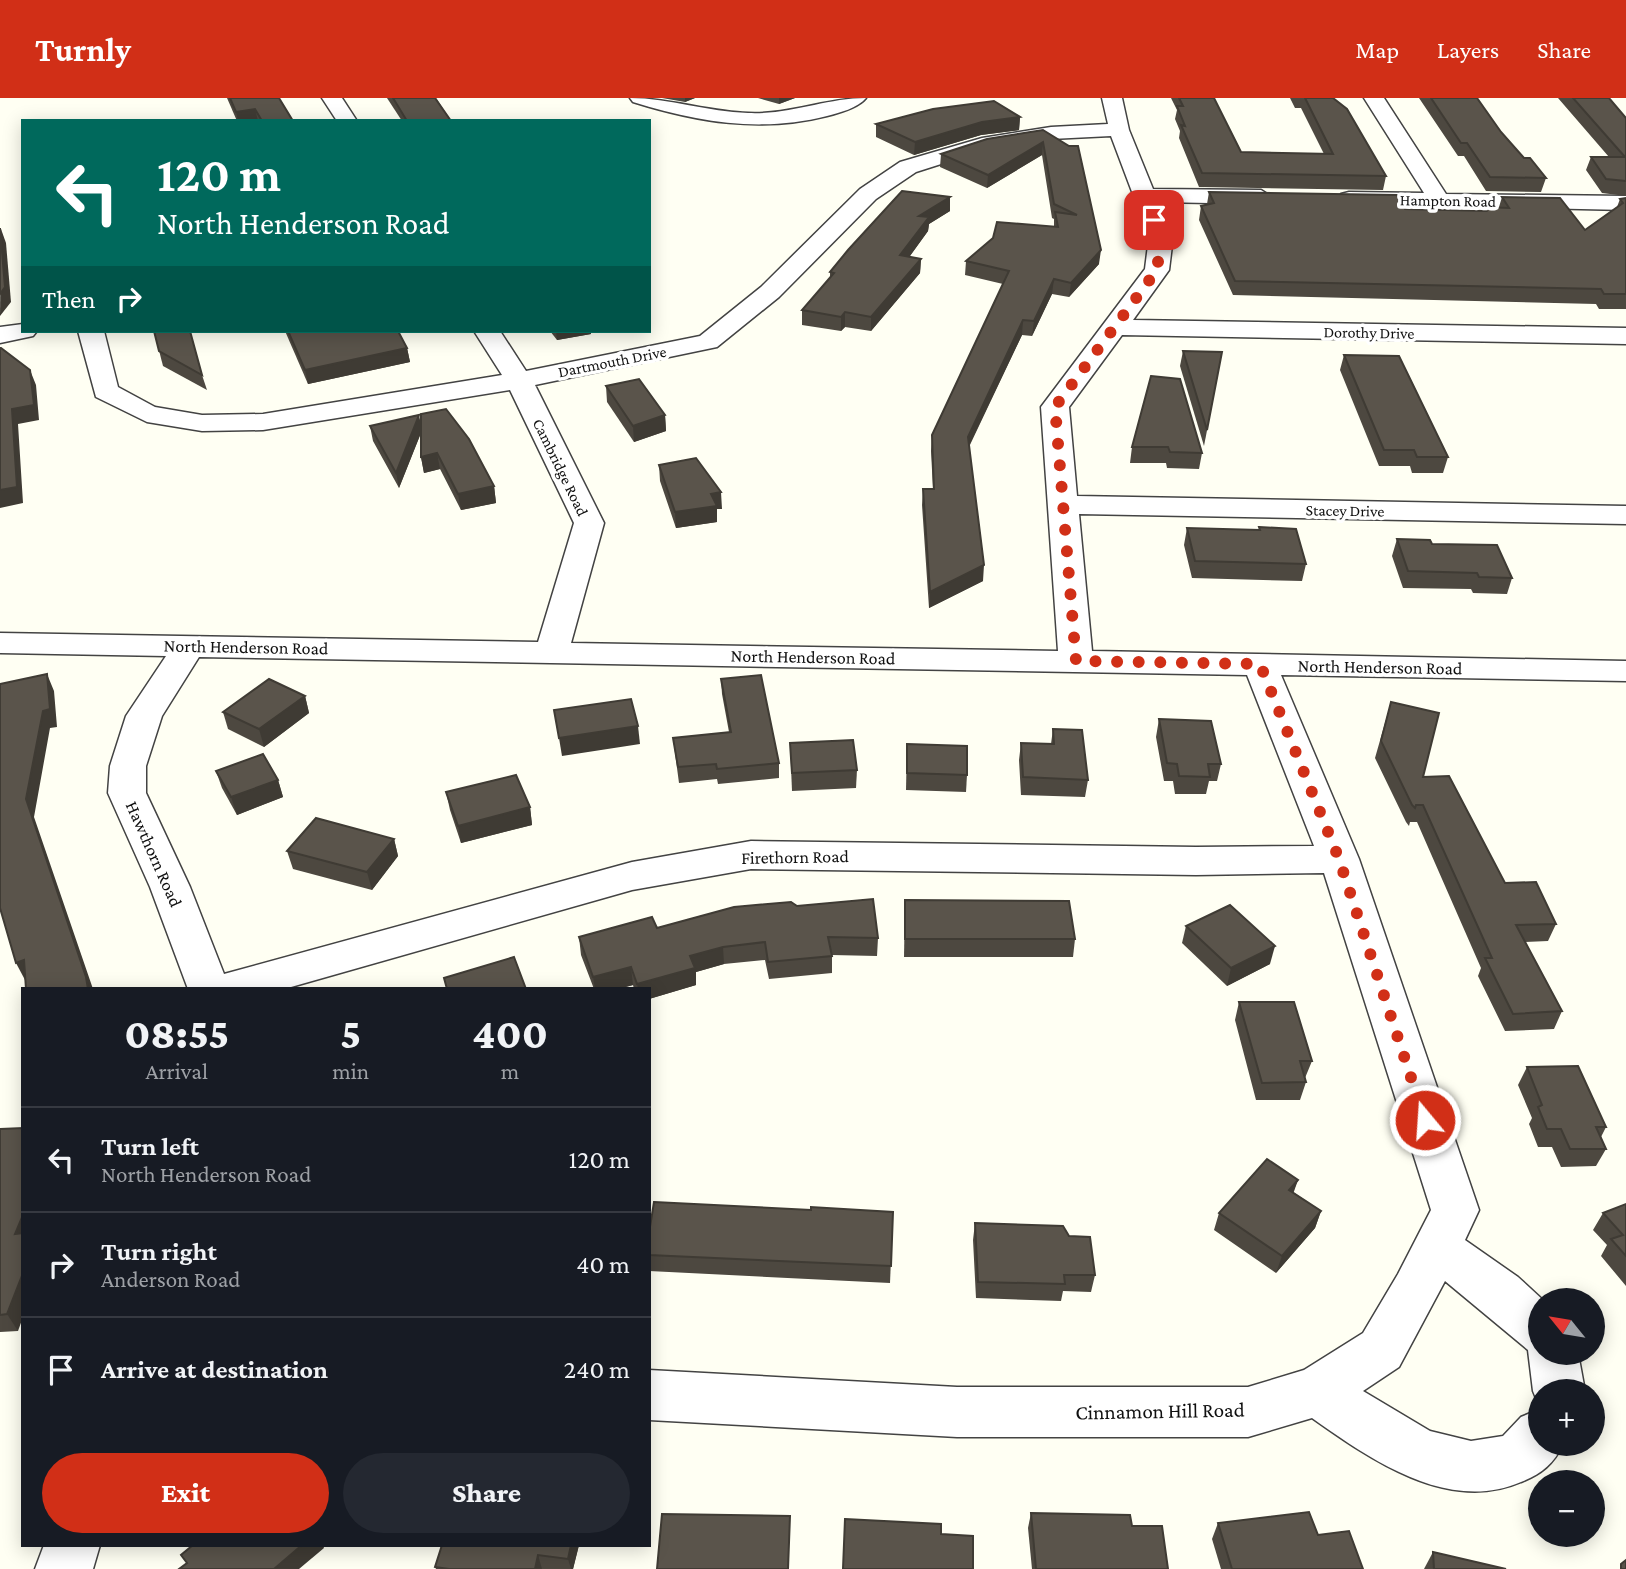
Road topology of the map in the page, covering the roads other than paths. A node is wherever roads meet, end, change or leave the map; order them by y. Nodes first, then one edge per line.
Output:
1 (332, 98) edge
2 (640, 98) edge
3 (856, 98) edge
4 (1112, 98) edge
5 (1374, 98) edge
6 (346, 119) edge
7 (1119, 130) junction
8 (1144, 195) junction
9 (1282, 198) edge
10 (1329, 198) edge
11 (1438, 200) junction
12 (1626, 203) edge
13 (1112, 327) junction
14 (21, 332) edge
15 (92, 333) edge
16 (487, 333) edge
17 (0, 335) edge
18 (1626, 336) edge
19 (519, 380) junction
20 (1063, 505) junction
21 (1626, 515) edge
22 (0, 643) edge
23 (189, 646) junction
24 (552, 652) junction
25 (1076, 661) junction
26 (1260, 664) junction
27 (1626, 671) edge
28 (1339, 859) junction
29 (208, 987) edge
30 (234, 987) edge
31 (1437, 1247) junction
32 (1528, 1320) edge
33 (1318, 1391) junction
34 (651, 1395) edge
35 (1528, 1448) edge
36 (71, 1547) edge
37 (64, 1569) edge

1 - 6 street
2 - 3 street
4 - 7 street
5 - 11 street
7 - 8 street
7 - 19 street, Dartmouth Drive
8 - 9 street
8 - 13 street
10 - 11 street, Hampton Road
11 - 12 street, Hampton Road
13 - 18 street, Dorothy Drive
13 - 20 street
14 - 17 street
15 - 19 street, Dartmouth Drive
16 - 19 street, Cambridge Road
19 - 24 street, Cambridge Road
20 - 21 street, Stacey Drive
20 - 25 street
22 - 23 street, North Henderson Road
23 - 24 street, North Henderson Road
23 - 29 street, Hawthorn Road
24 - 25 street, North Henderson Road
25 - 26 street, North Henderson Road
26 - 27 street, North Henderson Road
26 - 28 street, Cinnamon Hill Road
28 - 30 street, Firethorn Road
28 - 31 street, Cinnamon Hill Road
31 - 32 street
31 - 33 street, Cinnamon Hill Road
33 - 34 street, Cinnamon Hill Road
33 - 35 street
36 - 37 street

